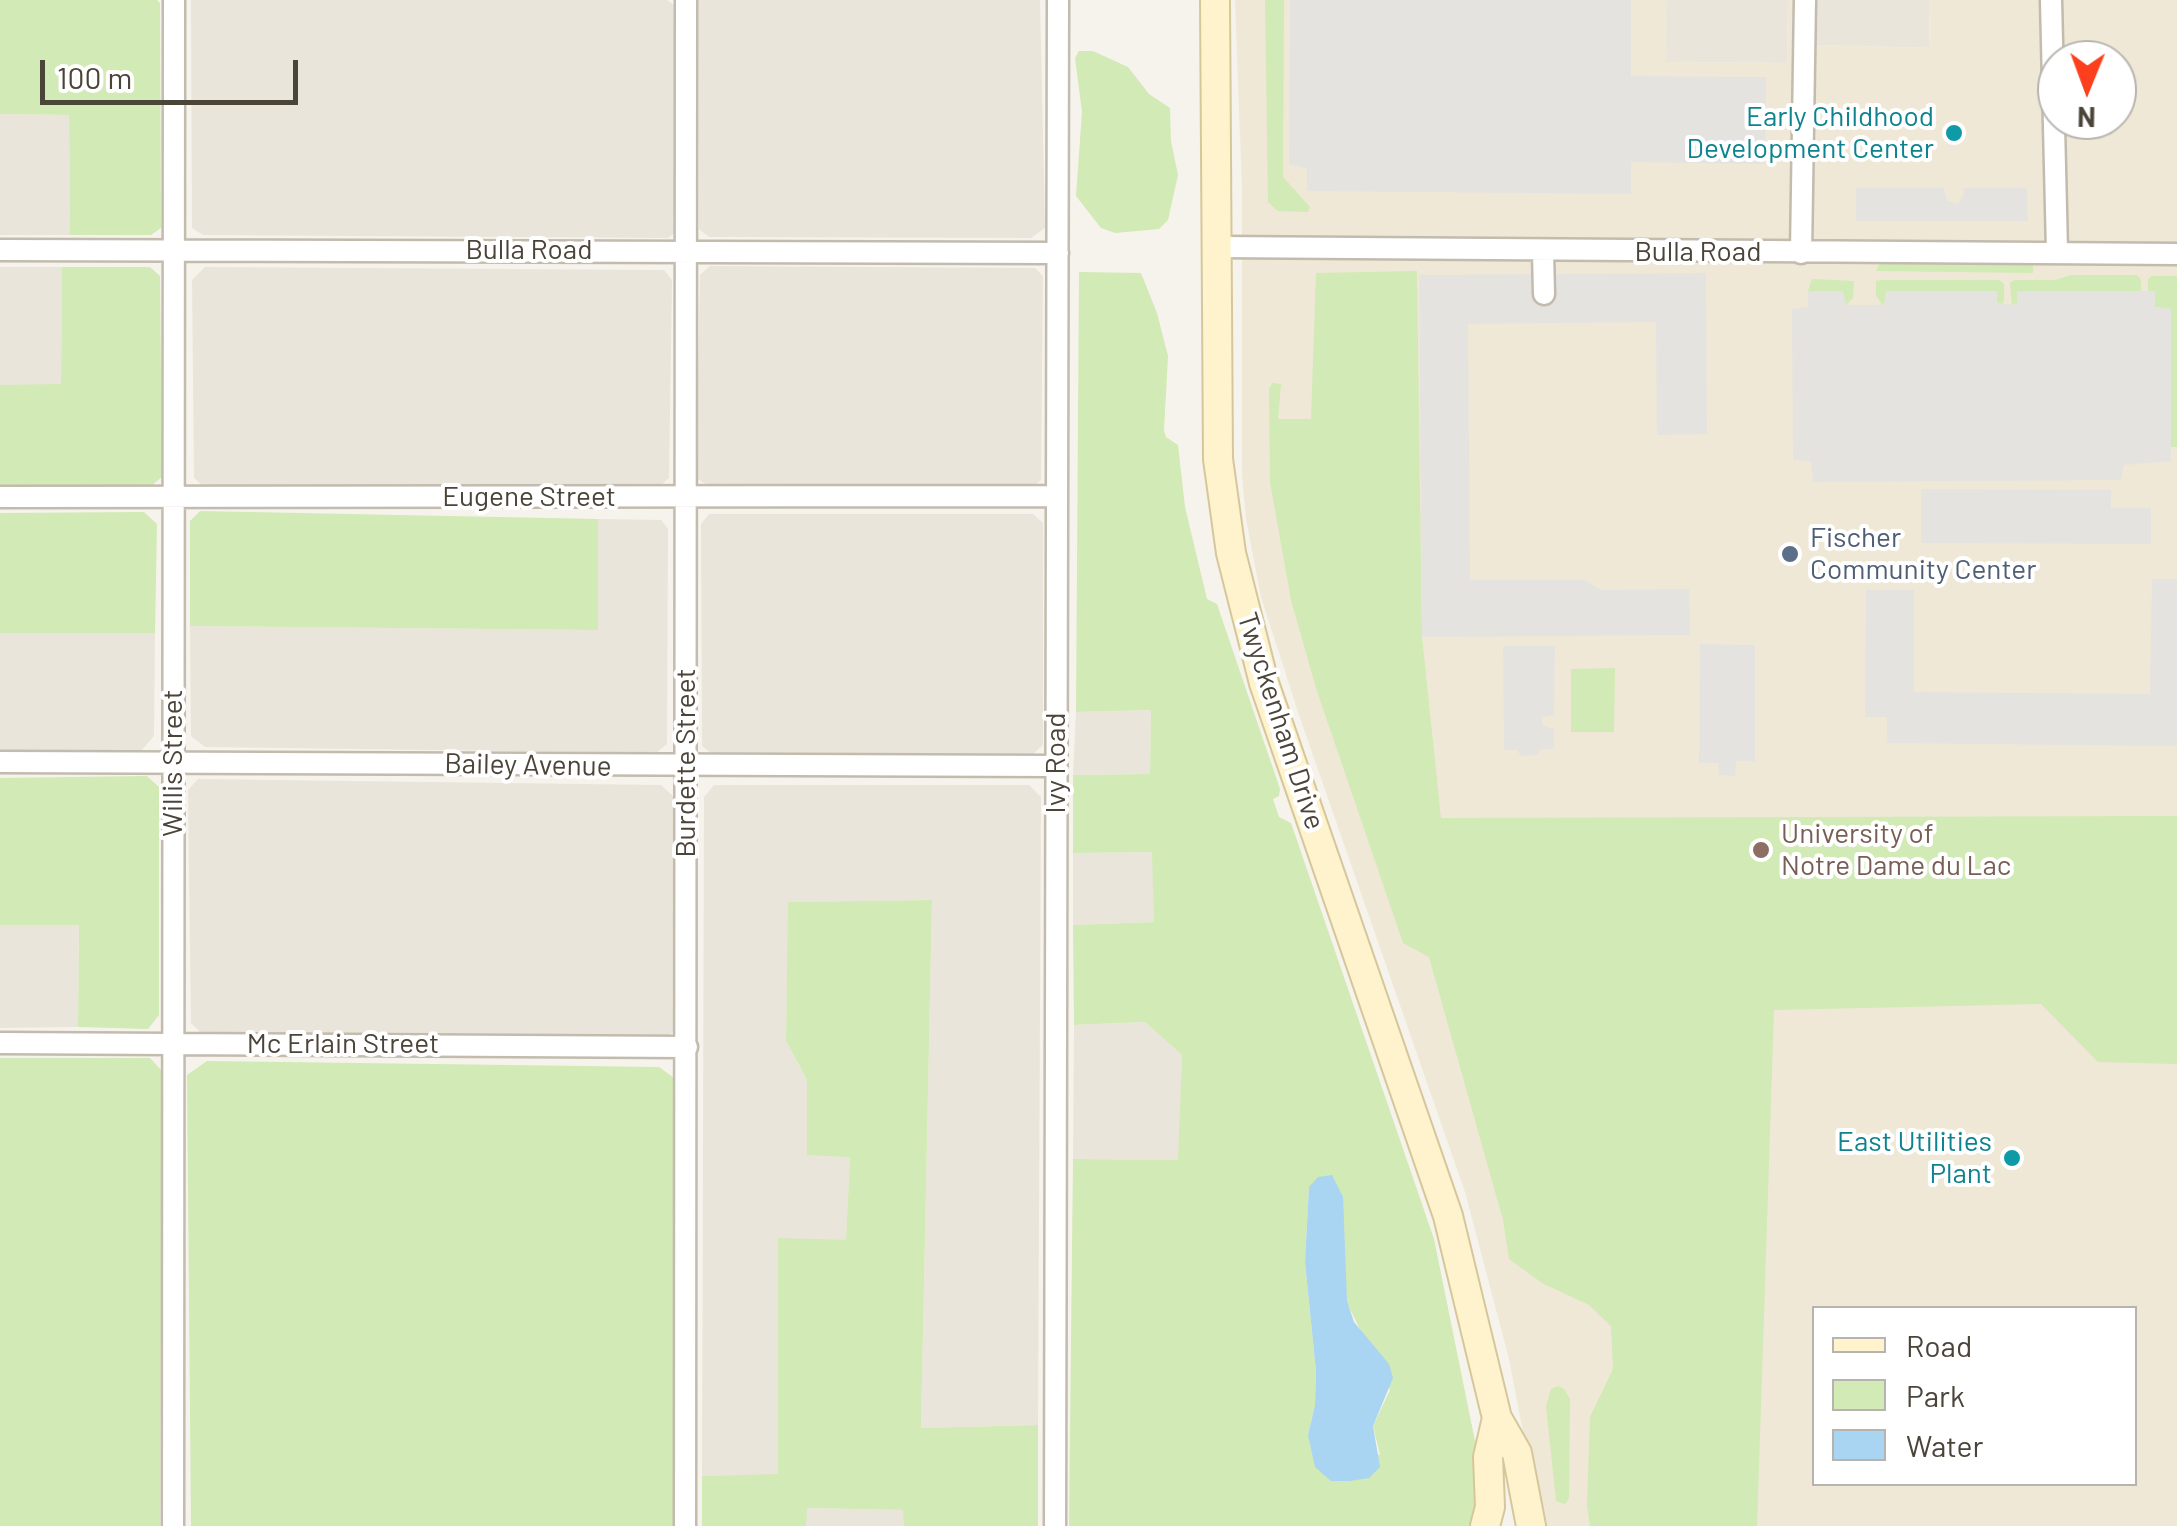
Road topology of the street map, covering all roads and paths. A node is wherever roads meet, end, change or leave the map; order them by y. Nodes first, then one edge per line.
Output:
1 (174, 0) edge
2 (686, 0) edge
3 (1058, 0) edge
4 (1215, 0) edge
5 (1804, 0) edge
6 (2051, 0) edge
7 (1218, 247) junction
8 (0, 250) edge
9 (174, 250) junction
10 (688, 252) junction
11 (1543, 252) junction
12 (2057, 252) junction
13 (1058, 253) junction
14 (1801, 253) junction
15 (2177, 254) edge
16 (1544, 294) dead end
17 (1057, 496) junction
18 (0, 497) edge
19 (173, 498) junction
20 (685, 498) junction
21 (173, 761) junction
22 (0, 762) edge
23 (686, 766) junction
24 (1056, 766) junction
25 (0, 1043) edge
26 (174, 1043) junction
27 (686, 1046) junction
28 (1498, 1418) junction
29 (173, 1526) edge
30 (685, 1526) edge
31 (1055, 1526) edge
32 (1484, 1526) edge
33 (1531, 1526) edge

1 - 9 street, Willis Street
2 - 10 street, Burdette Street
3 - 13 street, Ivy Road
4 - 7 street, Twyckenham Drive
5 - 14 street
6 - 12 street
7 - 11 street, Bulla Road
7 - 28 street, Twyckenham Drive
8 - 9 street, Bulla Road
9 - 10 street, Bulla Road
9 - 19 street, Willis Street
10 - 13 street, Bulla Road
10 - 20 street, Burdette Street
11 - 14 street, Bulla Road
11 - 16 street
12 - 14 street, Bulla Road
12 - 15 street, Bulla Road
13 - 17 street, Ivy Road
17 - 20 street, Eugene Street
17 - 24 street, Ivy Road
18 - 19 street, Eugene Street
19 - 20 street, Eugene Street
19 - 21 street, Willis Street
20 - 23 street, Burdette Street
21 - 22 street, Bailey Avenue
21 - 23 street, Bailey Avenue
21 - 26 street, Willis Street
23 - 24 street, Bailey Avenue
23 - 27 street, Burdette Street
24 - 31 street, Ivy Road
25 - 26 street, Mc Erlain Street
26 - 27 street, Mc Erlain Street
26 - 29 street, Willis Street
27 - 30 street, Burdette Street
28 - 32 street, Twyckenham Drive
28 - 33 street, Twyckenham Drive

